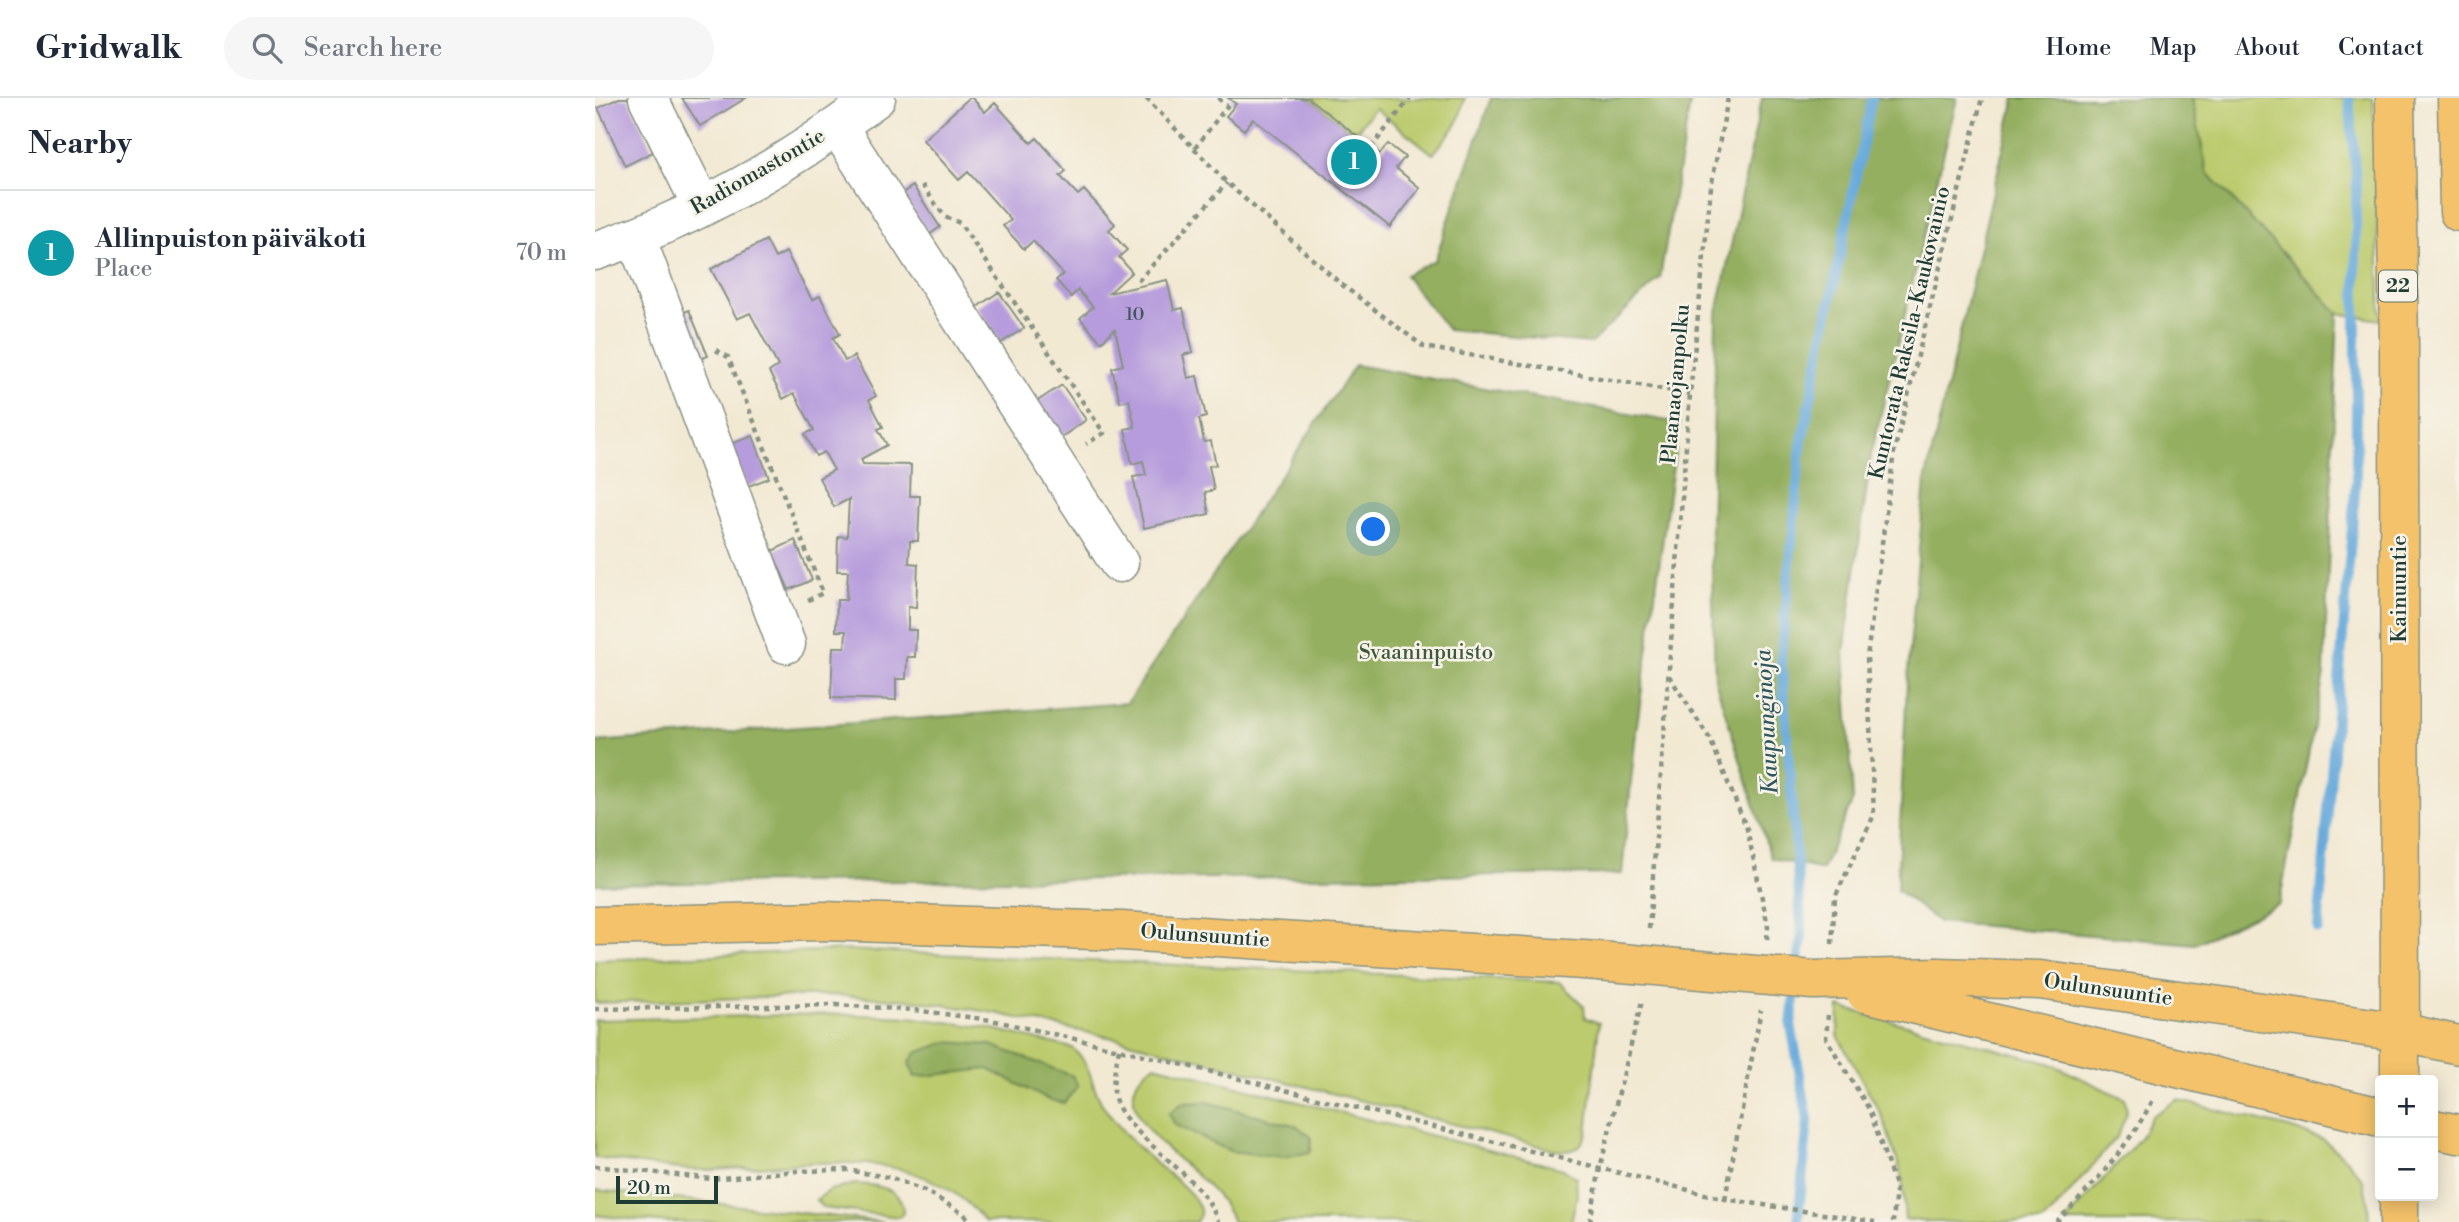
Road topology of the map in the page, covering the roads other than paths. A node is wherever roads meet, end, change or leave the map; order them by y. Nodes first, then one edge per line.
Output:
1 (648, 98) edge
2 (876, 98) edge
3 (2395, 98) edge
4 (2457, 98) edge
5 (838, 127) junction
6 (702, 205) junction
7 (2459, 212) edge
8 (636, 237) junction
9 (595, 251) edge
10 (1119, 563) dead end
11 (780, 629) road end
12 (595, 926) edge
13 (1936, 993) junction
14 (2400, 1032) junction
15 (2459, 1045) edge
16 (2400, 1075) edge
17 (2375, 1116) edge
18 (2438, 1130) edge
19 (2459, 1134) edge
20 (2399, 1201) edge
21 (2399, 1222) edge

1 - 6 street
2 - 5 street, Radiomastontie
3 - 14 main road, Kainuuntie / 22
4 - 7 main road
5 - 6 street, Radiomastontie
5 - 10 street
6 - 8 street, Radiomastontie
8 - 9 street, Radiomastontie
8 - 11 street
12 - 13 main road, Oulunsuuntie, bridge
13 - 14 main road, Oulunsuuntie
13 - 17 main road, Oulunsuuntie
14 - 15 main road, Oulunsuuntie
14 - 16 main road, Kainuuntie / 22
18 - 19 main road
20 - 21 main road

